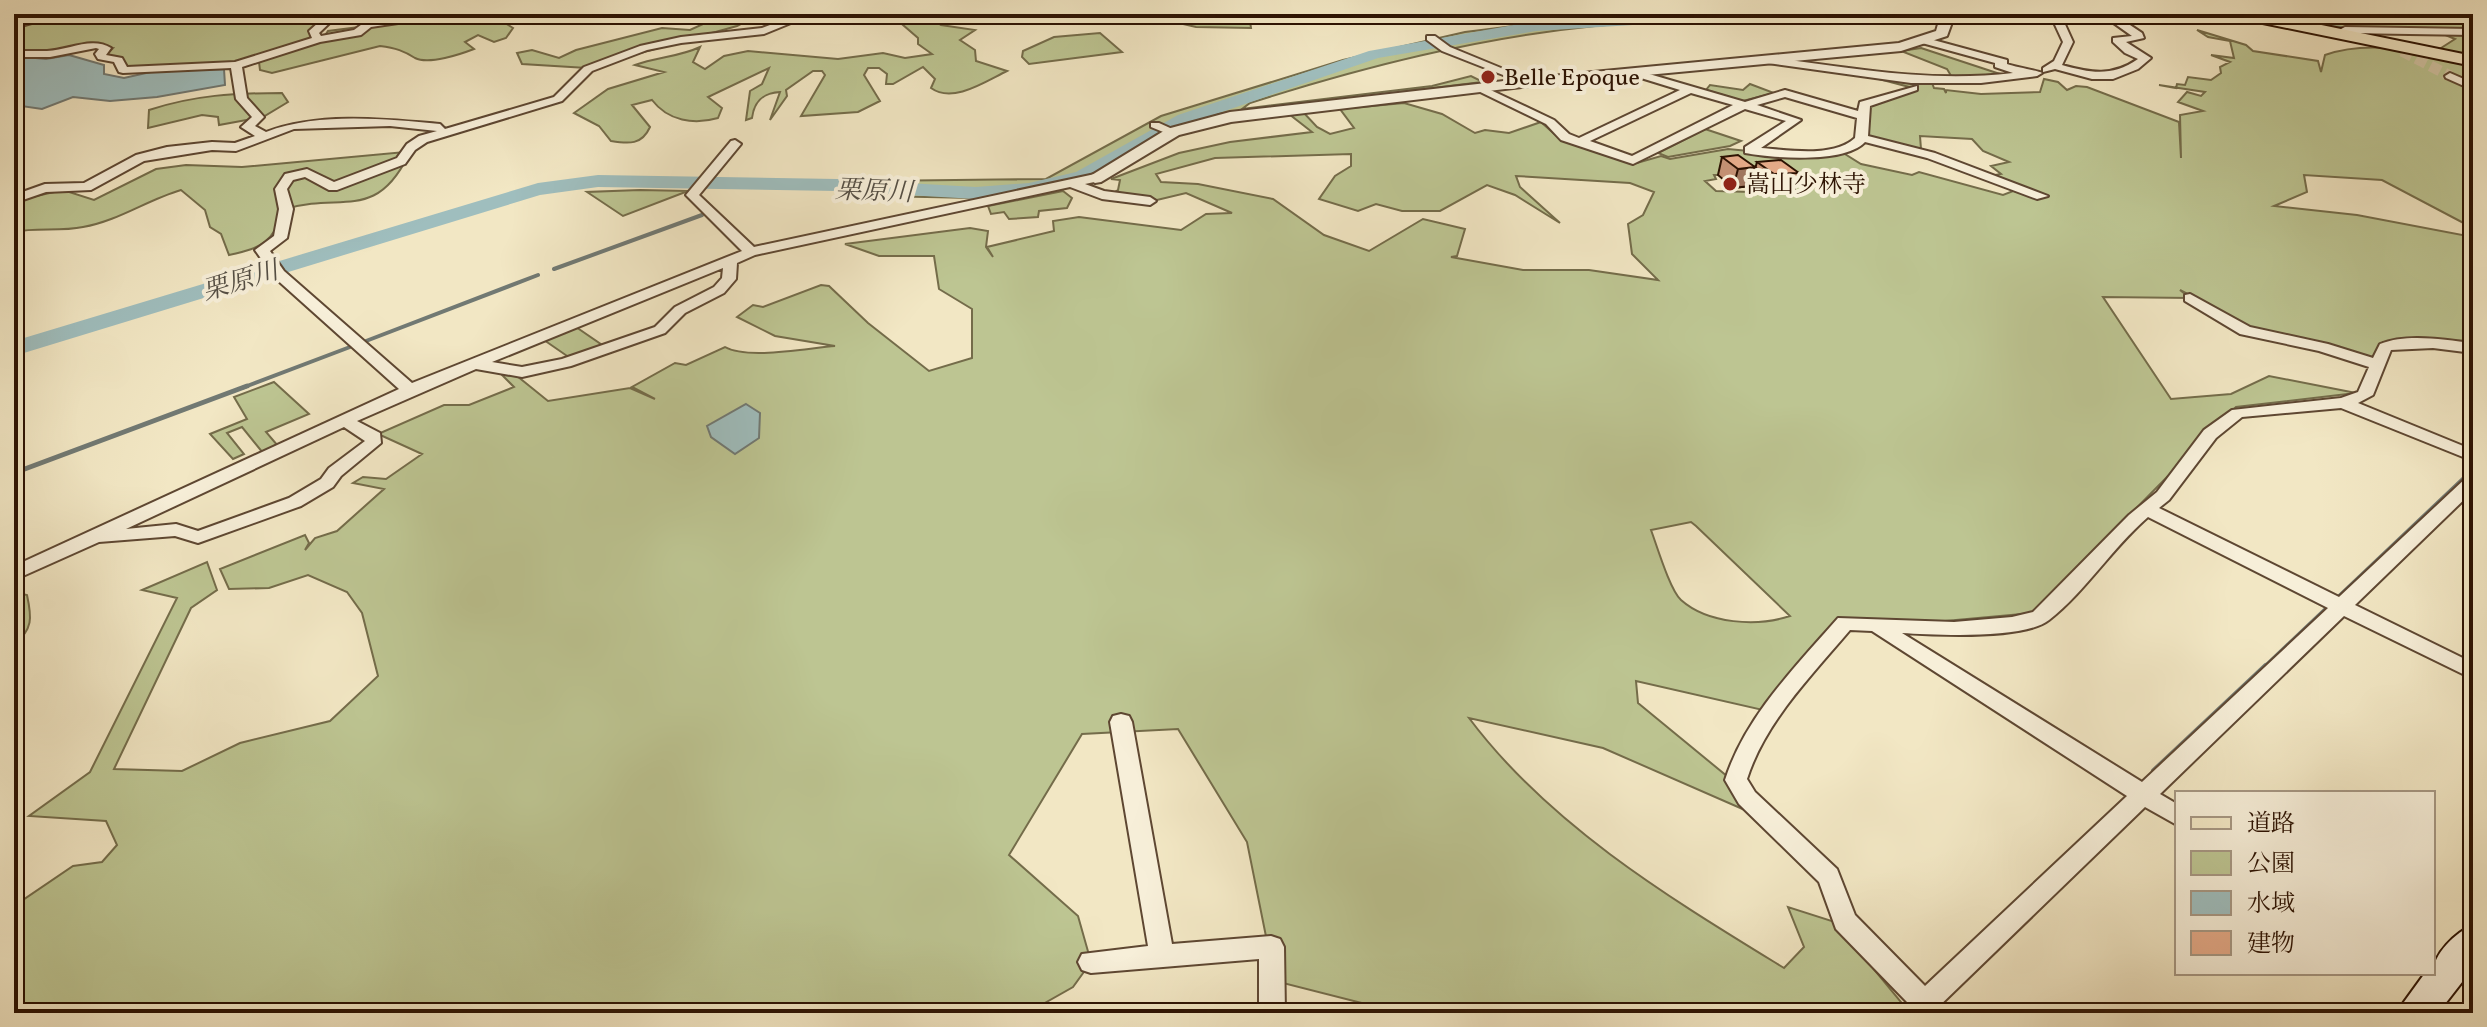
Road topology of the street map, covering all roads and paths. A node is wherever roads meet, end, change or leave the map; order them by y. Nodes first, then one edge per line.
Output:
1 (58, 14) edge
2 (334, 14) edge
3 (382, 14) edge
4 (454, 14) edge
5 (808, 14) edge
6 (2190, 14) edge
7 (2243, 14) edge
8 (1948, 15) edge
9 (2057, 15) edge
10 (2109, 15) edge
11 (372, 24) junction
12 (14, 25) edge
13 (2473, 32) edge
14 (2338, 33) junction
15 (318, 39) junction
16 (1926, 41) junction
17 (1436, 42) dead end
18 (14, 54) edge
19 (1768, 60) junction
20 (2473, 61) edge
21 (236, 66) junction
22 (2055, 66) junction
23 (1809, 67) junction
24 (1632, 72) junction
25 (2033, 73) junction
26 (2450, 76) tunnel mouth
27 (1981, 80) junction
28 (1530, 82) junction
29 (2011, 86) dead end
30 (1476, 87) junction
31 (2473, 87) edge
32 (1913, 88) junction
33 (1691, 89) junction
34 (1745, 104) junction
35 (1862, 116) junction
36 (1155, 125) dead end
37 (459, 127) junction
38 (1171, 131) junction
39 (266, 137) junction
40 (1861, 138) junction
41 (1579, 142) junction
42 (735, 144) dead end
43 (1095, 178) joint
44 (1074, 184) junction
45 (2042, 196) dead end
46 (14, 199) edge
47 (1150, 201) dead end
48 (751, 252) junction
49 (730, 261) junction
50 (2190, 298) dead end
51 (2473, 348) edge
52 (474, 364) junction
53 (2377, 365) junction
54 (410, 390) junction
55 (2343, 403) junction
56 (344, 420) junction
57 (2473, 456) edge
58 (2473, 481) edge
59 (2148, 510) junction
60 (94, 538) junction
61 (14, 574) edge
62 (2337, 604) junction
63 (1879, 627) junction
64 (2473, 672) edge
65 (1121, 722) dead end
66 (2134, 789) junction
67 (2175, 815) edge
68 (2473, 941) edge
69 (1162, 956) junction
70 (1091, 962) dead end
71 (2435, 976) edge
72 (1919, 1008) edge
73 (1272, 1013) edge
74 (2415, 1013) edge

1 - 12 street
2 - 15 street
3 - 11 street
4 - 11 street
5 - 37 street
6 - 10 street
7 - 14 main road
8 - 16 street
9 - 10 street
9 - 22 street
10 - 22 street
11 - 15 street
13 - 14 street
14 - 20 main road
15 - 21 street
16 - 19 street
16 - 25 street
17 - 28 street
18 - 21 street
19 - 23 street
19 - 24 street
21 - 39 street
22 - 25 street
23 - 27 street
23 - 32 street
24 - 28 street
24 - 33 street
25 - 27 street
25 - 29 street
26 - 31 street
27 - 32 street
28 - 30 street
30 - 38 street
30 - 41 street
32 - 35 street
33 - 34 street
33 - 41 street
34 - 35 street
34 - 40 street
34 - 41 street
35 - 40 street
36 - 38 street
37 - 39 street
37 - 54 street
38 - 43 street
39 - 46 street
40 - 45 street
42 - 48 street
43 - 44 street
44 - 47 street
44 - 48 street
48 - 49 street
49 - 52 street
49 - 52 street
50 - 53 street
51 - 53 street
52 - 54 street
53 - 55 street
54 - 56 street
55 - 57 street
55 - 59 street
56 - 60 street
56 - 60 street
58 - 62 street
59 - 62 street
59 - 63 street
60 - 61 street
62 - 64 street
62 - 66 street
63 - 66 street
63 - 72 street
65 - 69 street
66 - 67 street
66 - 72 street
68 - 71 main road
69 - 70 street
69 - 73 street
71 - 74 main road

